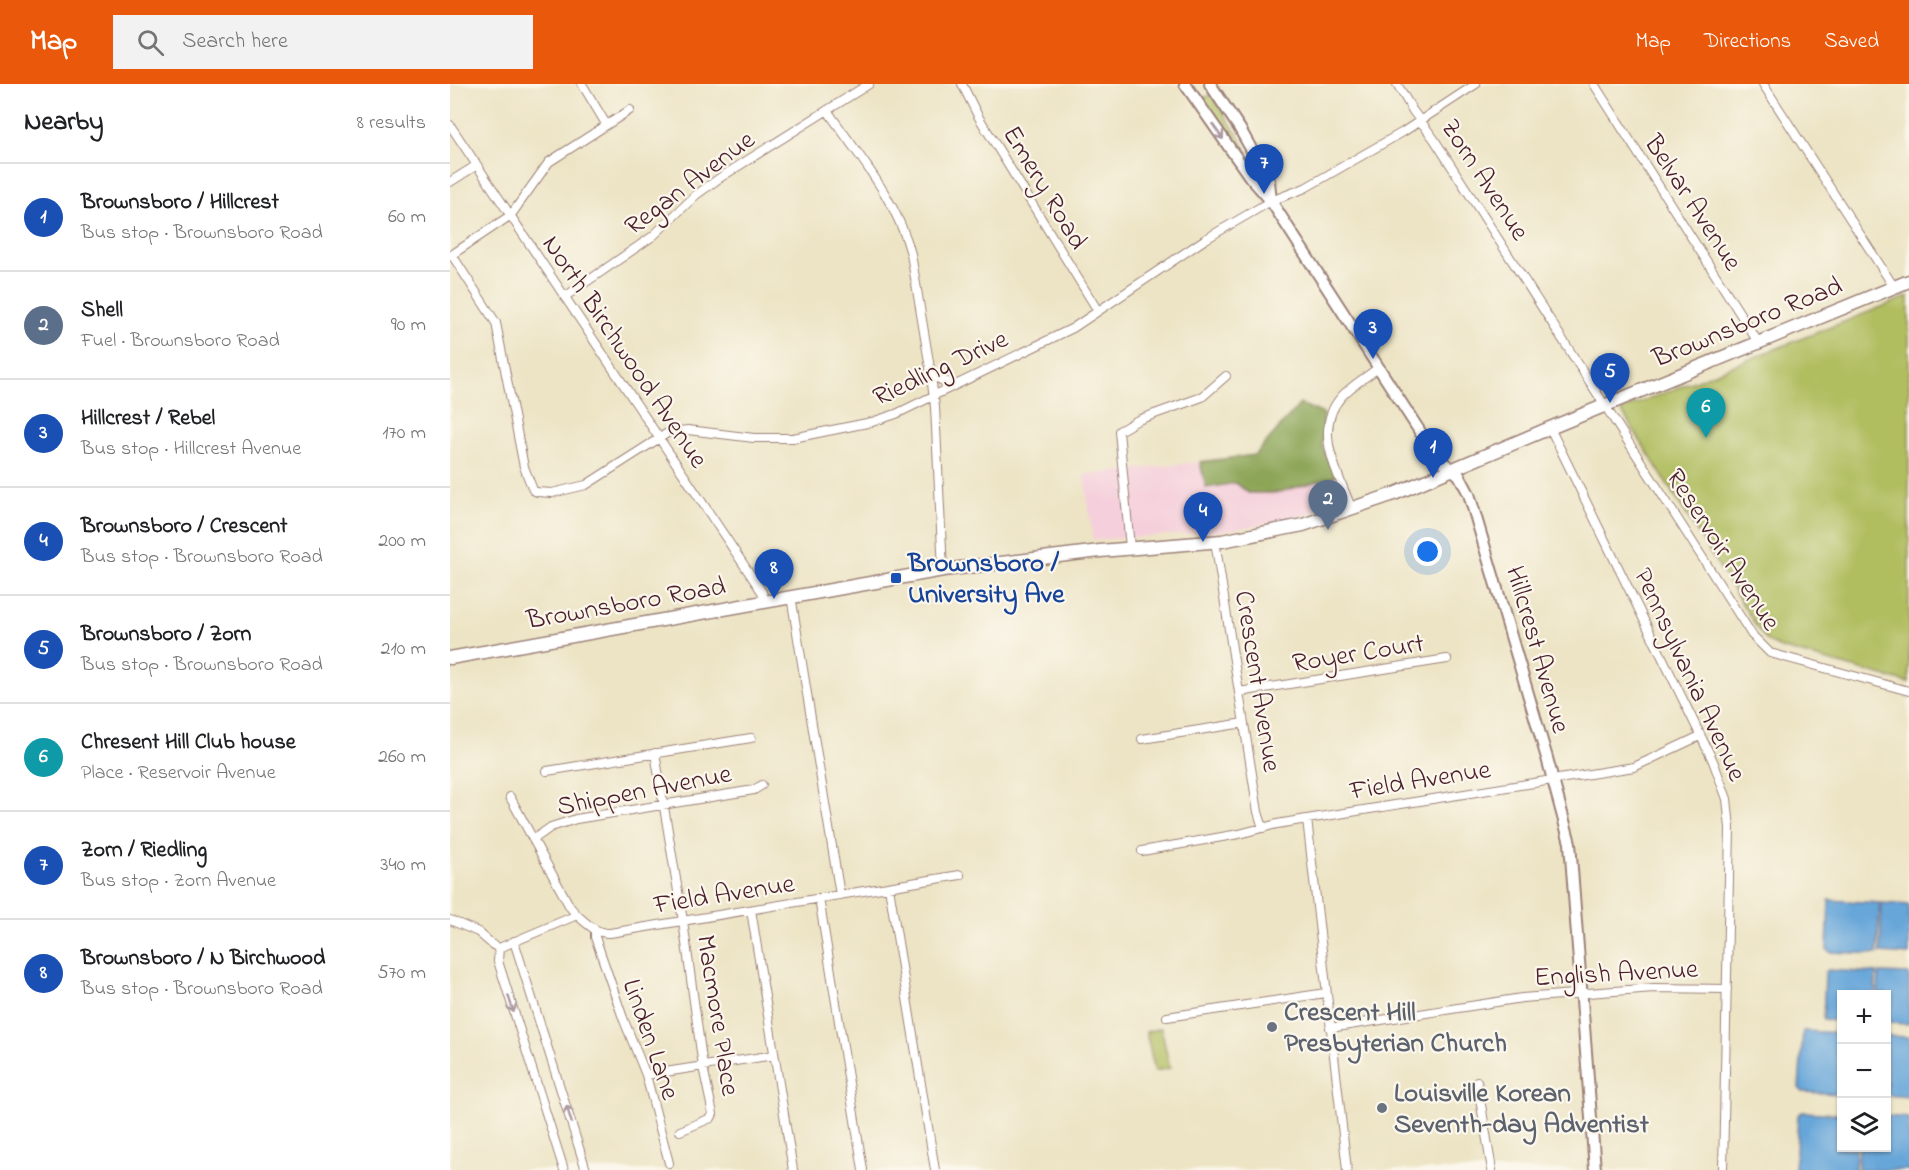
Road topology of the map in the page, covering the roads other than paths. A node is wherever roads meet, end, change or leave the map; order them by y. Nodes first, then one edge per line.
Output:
1 (582, 84) edge
2 (869, 84) edge
3 (962, 84) edge
4 (1185, 84) edge
5 (1210, 84) edge
6 (1397, 84) edge
7 (1476, 84) edge
8 (1594, 84) edge
9 (1763, 84) edge
10 (630, 110) dead end
11 (827, 110) junction
12 (1421, 121) junction
13 (606, 124) junction
14 (450, 125) edge
15 (477, 165) junction
16 (450, 182) edge
17 (1271, 201) junction
18 (510, 215) junction
19 (451, 255) edge
20 (1909, 281) edge
21 (1894, 287) junction
22 (566, 296) junction
23 (1098, 311) junction
24 (1758, 342) junction
25 (1378, 368) junction
26 (931, 375) junction
27 (1226, 376) dead end
28 (957, 384) junction
29 (933, 396) junction
30 (1605, 405) junction
31 (1550, 428) junction
32 (659, 437) junction
33 (1452, 470) junction
34 (1352, 510) junction
35 (1215, 541) junction
36 (1130, 548) junction
37 (943, 570) junction
38 (791, 596) junction
39 (765, 601) junction
40 (450, 658) edge
41 (1447, 659) dead end
42 (1909, 691) edge
43 (1239, 692) junction
44 (1244, 723) junction
45 (1700, 736) junction
46 (751, 738) dead end
47 (1142, 739) dead end
48 (655, 753) junction
49 (547, 771) dead end
50 (1553, 779) junction
51 (762, 784) dead end
52 (510, 797) dead end
53 (664, 805) junction
54 (1307, 819) junction
55 (1263, 828) junction
56 (534, 839) junction
57 (1142, 851) dead end
58 (960, 875) dead end
59 (889, 887) junction
60 (840, 895) junction
61 (819, 898) junction
62 (751, 910) junction
63 (578, 915) junction
64 (450, 920) edge
65 (683, 921) junction
66 (595, 929) junction
67 (514, 941) junction
68 (502, 947) junction
69 (1726, 989) junction
70 (1326, 993) junction
71 (1582, 994) junction
72 (1167, 1017) dead end
73 (1330, 1028) junction
74 (774, 1055) junction
75 (703, 1067) junction
76 (646, 1076) junction
77 (1478, 1081) dead end
78 (680, 1131) dead end
79 (669, 1163) dead end
80 (564, 1170) edge
81 (586, 1170) edge
82 (793, 1170) edge
83 (863, 1170) edge
84 (935, 1170) edge
85 (1347, 1170) edge
86 (1492, 1170) edge
87 (1595, 1170) edge
88 (1723, 1170) edge

1 - 13 street
2 - 11 street, Regan Avenue
3 - 23 street, Emery Road
4 -> 17 main road
5 - 17 main road
6 - 12 street
7 - 12 street
8 - 24 street, Belvar Avenue
9 - 21 street
10 - 13 street
11 - 22 street, Regan Avenue
11 - 26 street
12 - 17 street, Zorn Avenue
12 - 30 street, Zorn Avenue
13 - 18 street
14 - 15 street, North Birchwood Avenue
15 - 16 street
15 - 18 street, North Birchwood Avenue
17 - 23 street, Riedling Drive
17 - 25 main road, Hillcrest Avenue
18 - 19 street
18 - 22 street, North Birchwood Avenue
19 - 32 street, Riedling Drive
20 - 21 main road, Brownsboro Road
21 - 24 main road, Brownsboro Road
22 - 32 street, North Birchwood Avenue
23 - 28 street, Riedling Drive
24 - 30 main road, Brownsboro Road
25 - 33 main road, Hillcrest Avenue
25 - 34 street
26 - 28 street
26 - 29 street
27 - 36 street
28 - 29 street, Riedling Drive
29 - 32 street, Riedling Drive
29 - 37 street
30 - 31 main road, Brownsboro Road
30 - 42 street, Reservoir Avenue
31 - 33 main road, Brownsboro Road
31 - 45 street, Pennsylvania Avenue
32 - 39 street, North Birchwood Avenue
33 - 34 main road, Brownsboro Road
33 - 50 main road, Hillcrest Avenue
34 - 35 main road, Brownsboro Road
35 - 36 main road, Brownsboro Road
35 - 43 street, Crescent Avenue
36 - 37 main road, Brownsboro Road
37 - 38 main road, Brownsboro Road
38 - 39 main road, Brownsboro Road
38 - 60 street
39 - 40 main road, Brownsboro Road
41 - 43 street, Royer Court
43 - 44 street, Crescent Avenue
44 - 47 street
44 - 55 street, Crescent Avenue
45 - 50 street, Field Avenue
45 - 69 street, Pennsylvania Avenue
46 - 48 street
48 - 49 street
48 - 53 street, Macmore Place
50 - 54 street, Field Avenue
50 - 71 main road, Hillcrest Avenue
51 - 53 street, Shippen Avenue
52 - 56 street
53 - 56 street, Shippen Avenue
53 - 65 street, Macmore Place
54 - 55 street, Field Avenue
54 - 70 street
55 - 57 street, Field Avenue
56 - 63 street
58 - 59 street, Field Avenue
59 - 60 street, Field Avenue
59 - 84 street
60 - 61 street, Field Avenue
61 - 62 street, Field Avenue
61 - 83 street
62 - 65 street, Field Avenue
62 - 74 street
63 - 66 street
63 - 67 street
64 - 68 street
65 - 66 street, Field Avenue
65 - 75 street, Macmore Place
66 - 76 street, Linden Lane
67 - 68 street
81 -> 67 street
68 -> 80 street
69 - 71 street, English Avenue
69 - 88 street, Pennsylvania Avenue
70 - 72 street
70 - 73 street
71 - 73 street, English Avenue
71 - 87 main road, Hillcrest Avenue
73 - 85 street
74 - 75 street
74 - 82 street
75 - 76 street
75 - 78 street, Macmore Place
76 - 79 street, Linden Lane
77 - 86 street

